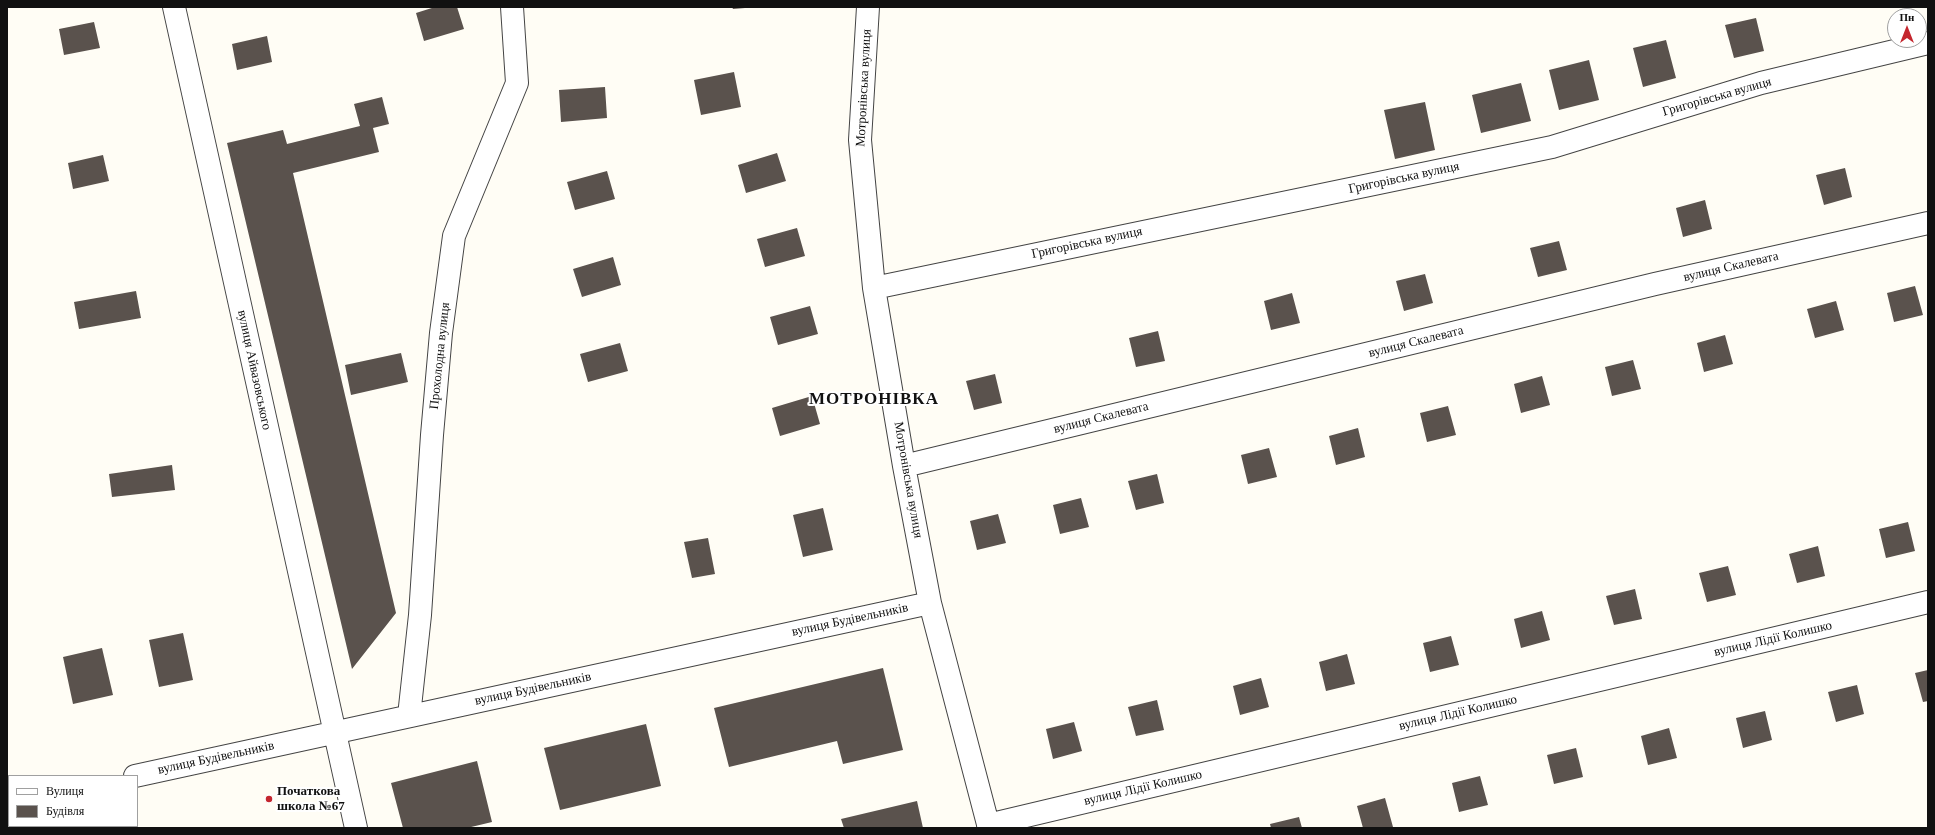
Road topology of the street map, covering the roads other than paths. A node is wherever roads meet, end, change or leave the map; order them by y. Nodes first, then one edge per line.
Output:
1 (174, 7) edge
2 (512, 7) edge
3 (868, 7) edge
4 (1928, 43) edge
5 (1928, 223) edge
6 (874, 288) junction
7 (904, 466) junction
8 (1928, 602) edge
9 (930, 603) junction
10 (409, 716) junction
11 (334, 733) junction
12 (138, 776) edge
13 (988, 826) edge
14 (356, 828) edge

1 - 11 street, вулиця Айвазовського
2 - 10 street, Прохолодна вулиця
3 - 6 street, Мотронівська вулиця
4 - 6 street, Григорівська вулиця
5 - 7 street, вулиця Скалевата
6 - 7 street, Мотронівська вулиця
7 - 9 street, Мотронівська вулиця
8 - 13 street, вулиця Лідії Колишко
9 - 10 street, вулиця Будівельників
9 - 13 street, Мотронівська вулиця
10 - 11 street, вулиця Будівельників
11 - 12 street, вулиця Будівельників
11 - 14 street, вулиця Айвазовського

